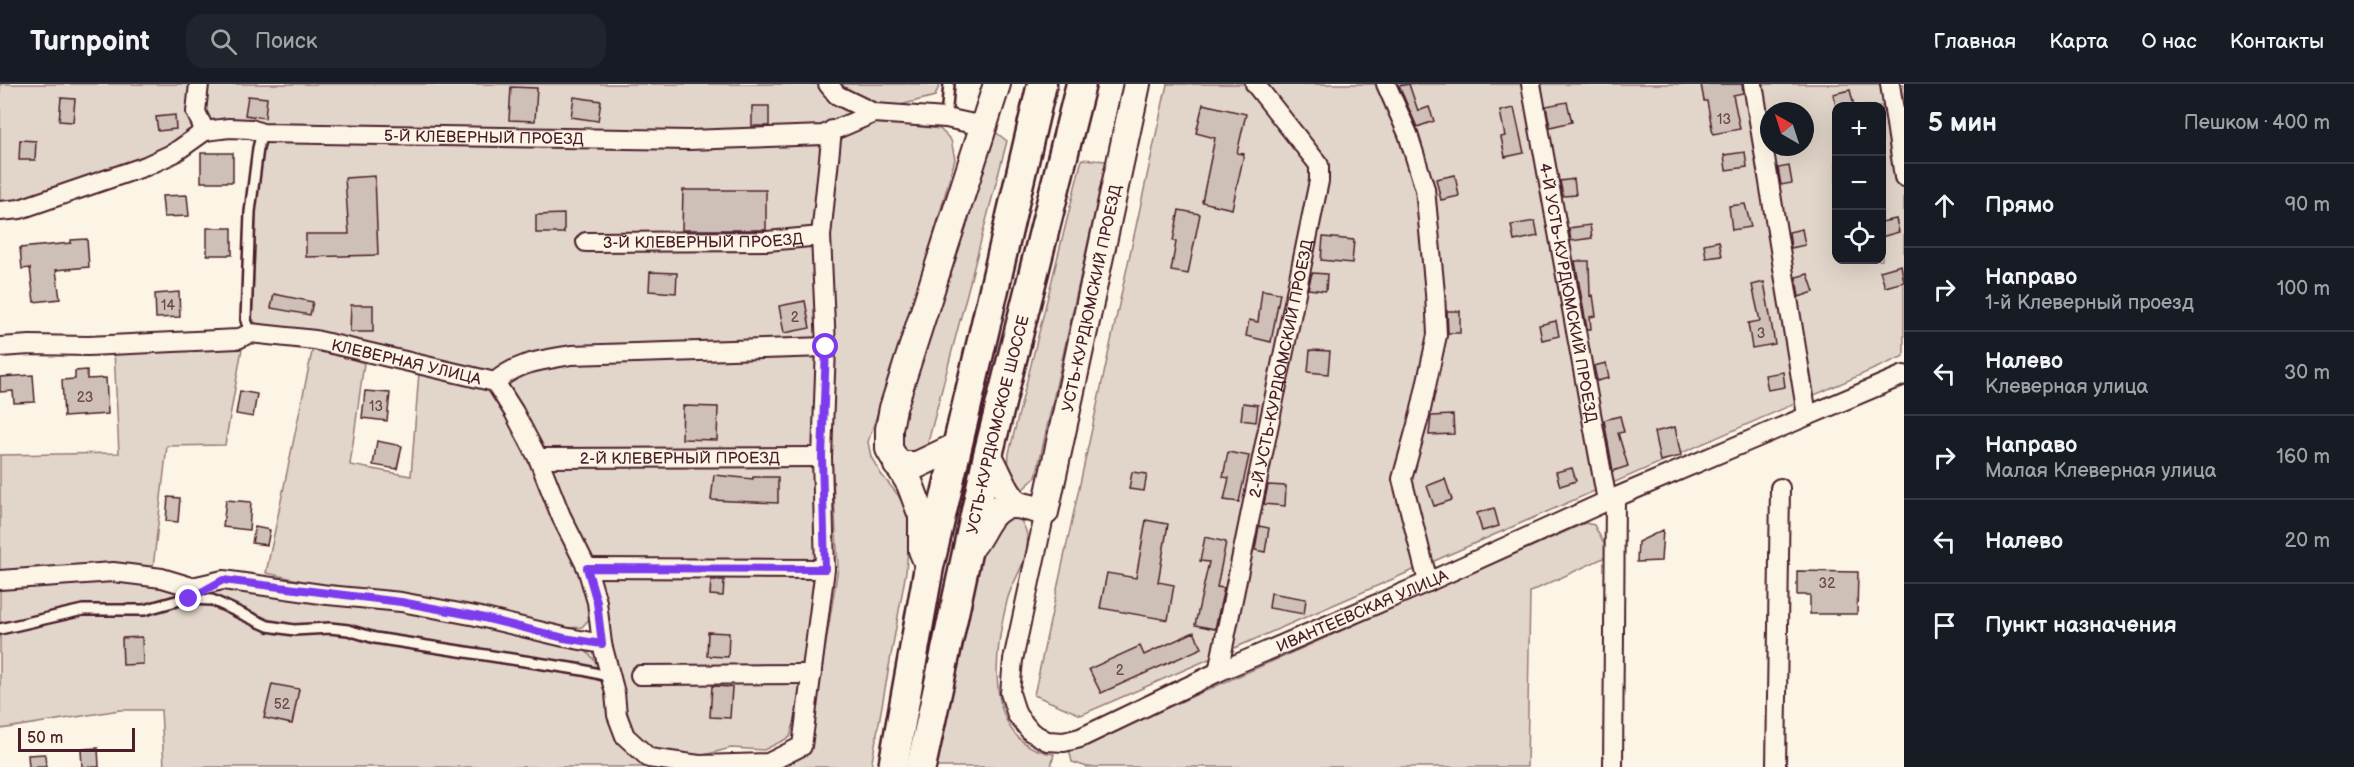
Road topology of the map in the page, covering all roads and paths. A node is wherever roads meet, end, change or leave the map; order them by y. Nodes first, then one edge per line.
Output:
1 (199, 84) edge
2 (828, 84) edge
3 (949, 84) edge
4 (997, 84) edge
5 (1042, 84) edge
6 (1081, 84) edge
7 (1137, 84) edge
8 (1255, 84) edge
9 (1386, 84) edge
10 (1531, 84) edge
11 (1753, 84) edge
12 (1890, 84) edge
13 (873, 113) junction
14 (946, 118) junction
15 (982, 126) junction
16 (832, 130) junction
17 (205, 131) junction
18 (262, 133) junction
19 (1904, 177) edge
20 (0, 211) edge
21 (821, 236) junction
22 (586, 242) dead end
23 (250, 333) junction
24 (0, 347) edge
25 (826, 347) junction
26 (1904, 375) edge
27 (495, 382) junction
28 (1807, 415) junction
29 (957, 446) junction
30 (988, 455) junction
31 (822, 457) junction
32 (538, 458) junction
33 (897, 465) junction
34 (1780, 489) dead end
35 (1611, 499) junction
36 (1016, 504) junction
37 (1045, 512) junction
38 (969, 550) junction
39 (928, 567) junction
40 (587, 568) junction
41 (825, 569) junction
42 (0, 580) edge
43 (223, 580) junction
44 (1428, 582) junction
45 (189, 599) junction
46 (0, 629) edge
47 (602, 644) junction
48 (1218, 672) junction
49 (812, 674) junction
50 (640, 675) dead end
51 (610, 677) junction
52 (698, 766) edge
53 (893, 767) edge
54 (921, 767) edge
55 (1613, 767) edge
56 (1776, 767) edge

1 - 17 street
2 - 13 street
3 - 14 lane
4 - 15 street
5 - 29 main road, УСТЬ-КУРДЮМСКОЕ ШОССЕ
6 - 30 main road, УСТЬ-КУРДЮМСКОЕ ШОССЕ
7 - 37 street, УСТЬ-КУРДЮМСКИЙ ПРОЕЗД
8 - 48 street, 2-Й УСТЬ-КУРДЮМСКИЙ ПРОЕЗД
9 - 44 street
10 - 35 street, 4-Й УСТЬ-КУРДЮМСКИЙ ПРОЕЗД
11 - 28 street
12 - 19 street
13 - 14 street, 5-Й КЛЕВЕРНЫЙ ПРОЕЗД
13 - 16 street, 5-Й КЛЕВЕРНЫЙ ПРОЕЗД
14 - 15 street, 5-Й КЛЕВЕРНЫЙ ПРОЕЗД
15 - 33 street
16 - 18 street, 5-Й КЛЕВЕРНЫЙ ПРОЕЗД
16 - 21 street
17 - 18 street, 5-Й КЛЕВЕРНЫЙ ПРОЕЗД
17 - 20 street
18 - 23 lane
21 - 22 street, 3-Й КЛЕВЕРНЫЙ ПРОЕЗД
21 - 25 street
23 - 24 street, КЛЕВЕРНАЯ УЛИЦА
23 - 27 street, КЛЕВЕРНАЯ УЛИЦА
25 - 27 street
25 - 31 street
26 - 28 street, ИВАНТЕЕВСКАЯ УЛИЦА
27 - 32 street, КЛЕВЕРНАЯ УЛИЦА
28 - 35 street, ИВАНТЕЕВСКАЯ УЛИЦА
29 - 33 street
29 - 39 main road, УСТЬ-КУРДЮМСКОЕ ШОССЕ
30 - 36 street
30 - 38 main road, УСТЬ-КУРДЮМСКОЕ ШОССЕ
31 - 32 street, 2-Й КЛЕВЕРНЫЙ ПРОЕЗД
31 - 41 street
32 - 40 street, КЛЕВЕРНАЯ УЛИЦА
33 - 39 street
34 - 56 street
35 - 44 street, ИВАНТЕЕВСКАЯ УЛИЦА
35 - 55 street, 4-Й УСТЬ-КУРДЮМСКИЙ ПРОЕЗД
36 - 37 street
36 - 38 street
37 - 48 street, ИВАНТЕЕВСКАЯ УЛИЦА
38 - 54 main road, УСТЬ-КУРДЮМСКОЕ ШОССЕ
39 - 53 main road, УСТЬ-КУРДЮМСКОЕ ШОССЕ
40 - 41 street
40 - 47 street, КЛЕВЕРНАЯ УЛИЦА
41 - 49 street
42 - 43 street
43 - 45 lane
43 - 47 street
44 - 48 street, ИВАНТЕЕВСКАЯ УЛИЦА
45 - 46 lane
45 - 51 lane
47 - 51 street, КЛЕВЕРНАЯ УЛИЦА
49 - 50 street
49 - 52 street, КЛЕВЕРНАЯ УЛИЦА
51 - 52 street, КЛЕВЕРНАЯ УЛИЦА

